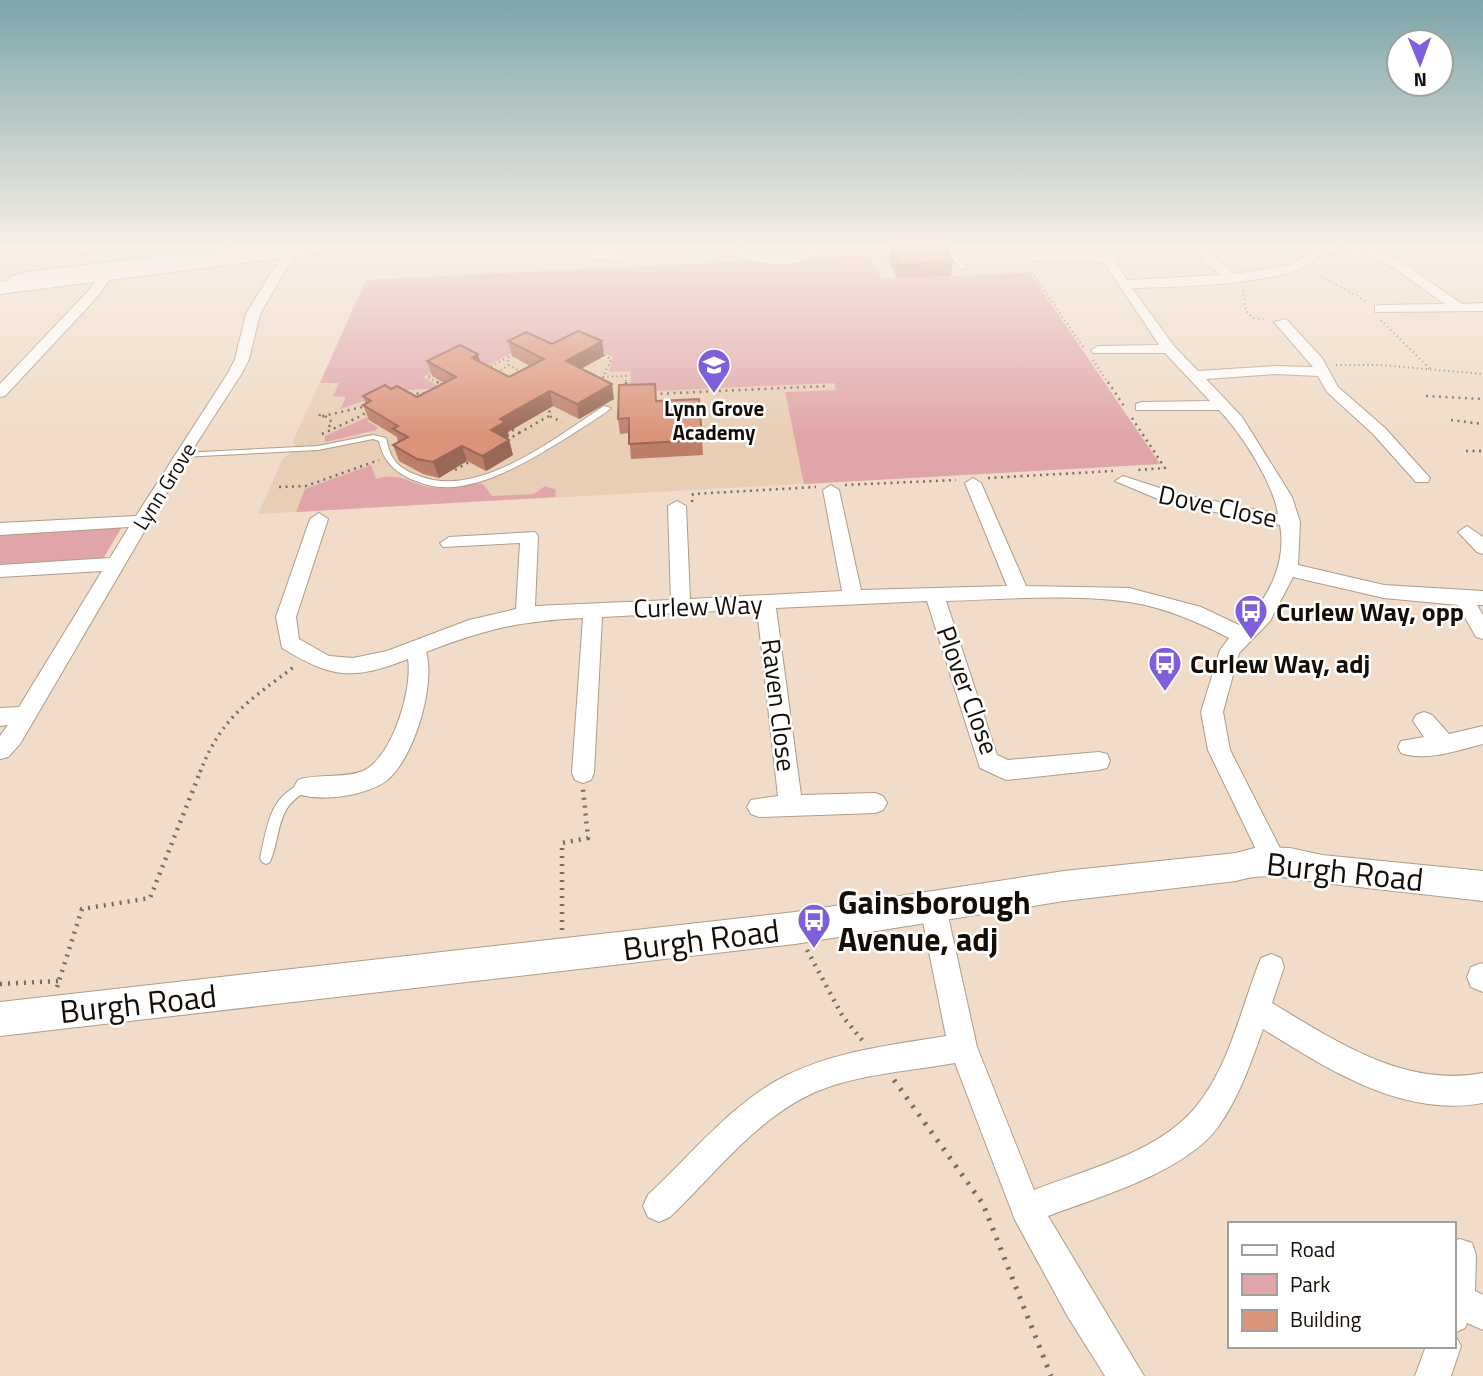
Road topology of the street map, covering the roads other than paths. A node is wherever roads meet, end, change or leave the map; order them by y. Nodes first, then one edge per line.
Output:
1 (79, 309) edge
2 (256, 309) edge
3 (1141, 309) edge
4 (1281, 322) road end
5 (1168, 349) junction
6 (1092, 353) road end
7 (1338, 360) dead end
8 (1319, 366) junction
9 (1195, 376) junction
10 (0, 393) edge
11 (1222, 405) junction
12 (1141, 407) dead end
13 (607, 408) road end
14 (181, 455) junction
15 (1122, 474) road end
16 (1422, 478) dead end
17 (971, 480) road end
18 (830, 487) road end
19 (677, 506) road end
20 (320, 519) dead end
21 (142, 521) junction
22 (1291, 522) junction
23 (0, 529) edge
24 (1467, 532) dead end
25 (449, 543) dead end
26 (1483, 548) edge
27 (116, 564) junction
28 (1288, 569) junction
29 (0, 571) edge
30 (1019, 592) junction
31 (934, 595) junction
32 (853, 597) junction
33 (1473, 598) edge
34 (766, 603) junction
35 (681, 606) junction
36 (593, 610) junction
37 (525, 614) junction
38 (1483, 632) edge
39 (1243, 636) junction
40 (415, 648) junction
41 (25, 715) junction
42 (0, 718) edge
43 (1424, 721) dead end
44 (1483, 735) edge
45 (1444, 744) junction
46 (1409, 747) dead end
47 (0, 750) edge
48 (1099, 761) dead end
49 (583, 773) road end
50 (306, 787) joint
51 (875, 803) dead end
52 (791, 806) junction
53 (759, 807) dead end
54 (265, 858) dead end
55 (1274, 860) junction
56 (1483, 886) edge
57 (933, 907) junction
58 (1271, 967) dead end
59 (1256, 1009) junction
60 (0, 1019) edge
61 (964, 1047) junction
62 (1483, 1088) edge
63 (659, 1206) dead end
64 (1026, 1209) junction
65 (1460, 1255) dead end
66 (1465, 1310) edge
67 (1443, 1348) edge
68 (1126, 1376) edge
69 (1433, 1376) edge

1 - 10 street
2 - 14 street, Lynn Grove
3 - 5 street
4 - 8 street
5 - 6 street
5 - 9 street
7 - 8 street
8 - 9 street
8 - 16 street
9 - 11 street
11 - 12 street
11 - 22 street
13 - 14 lane
14 - 21 street, Lynn Grove
15 - 22 street, Dove Close
17 - 30 street
18 - 32 street
19 - 35 street
20 - 40 street, Curlew Way
21 - 23 street
21 - 27 street, Lynn Grove
22 - 28 street
24 - 26 street
25 - 37 street
27 - 29 street
27 - 41 street, Lynn Grove
28 - 33 street
28 - 39 street
30 - 31 street, Curlew Way
30 - 39 street, Curlew Way
31 - 32 street, Curlew Way
31 - 48 street, Plover Close
32 - 34 street, Curlew Way
33 - 38 street
34 - 35 street, Curlew Way
34 - 52 street, Raven Close
35 - 36 street, Curlew Way
36 - 37 street, Curlew Way
36 - 49 street
37 - 40 street, Curlew Way
39 - 55 street
40 - 50 street
41 - 42 street
41 - 47 street, Lynn Grove
43 - 45 street
44 - 45 street
45 - 46 street
50 - 54 lane
51 - 52 street, Raven Close
52 - 53 street, Raven Close
55 - 56 street, Burgh Road
55 - 57 street, Burgh Road
57 - 60 street, Burgh Road
57 - 61 street
58 - 59 street
59 - 62 street
59 - 64 street
61 - 63 street
61 - 64 street
64 - 68 street
65 - 66 street
67 - 69 street

